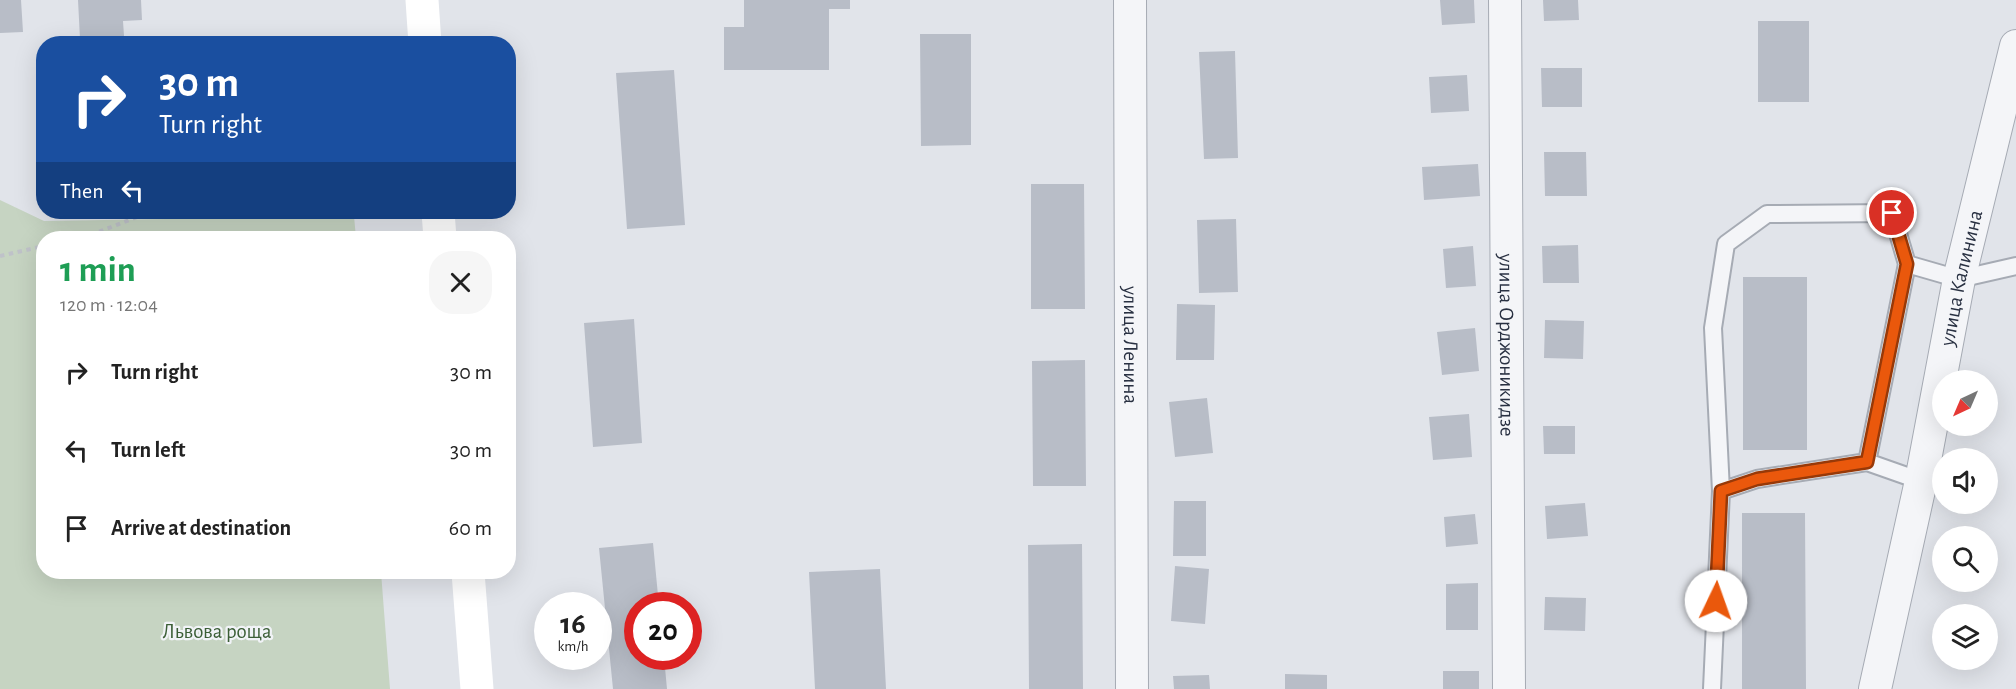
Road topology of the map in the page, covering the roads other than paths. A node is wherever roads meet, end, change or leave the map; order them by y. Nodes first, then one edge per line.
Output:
1 (422, 0) edge
2 (1130, 0) edge
3 (1505, 0) edge
4 (424, 36) edge
5 (2016, 46) edge
6 (1907, 264) junction
7 (2016, 266) edge
8 (1959, 279) junction
9 (1867, 462) junction
10 (1921, 481) junction
11 (1721, 491) junction
12 (469, 579) edge
13 (477, 689) edge
14 (1132, 689) edge
15 (1509, 689) edge
16 (1712, 689) edge
17 (1875, 689) edge

1 - 4 main road
2 - 14 street, улица Ленина
3 - 15 street, улица Орджоникидзе
5 - 8 street, улица Калинина
6 - 8 lane
6 - 9 lane
6 - 11 lane
7 - 8 lane
8 - 10 street, улица Калинина
9 - 10 lane
9 - 11 lane
10 - 17 street, улица Калинина
11 - 16 lane
12 - 13 main road

